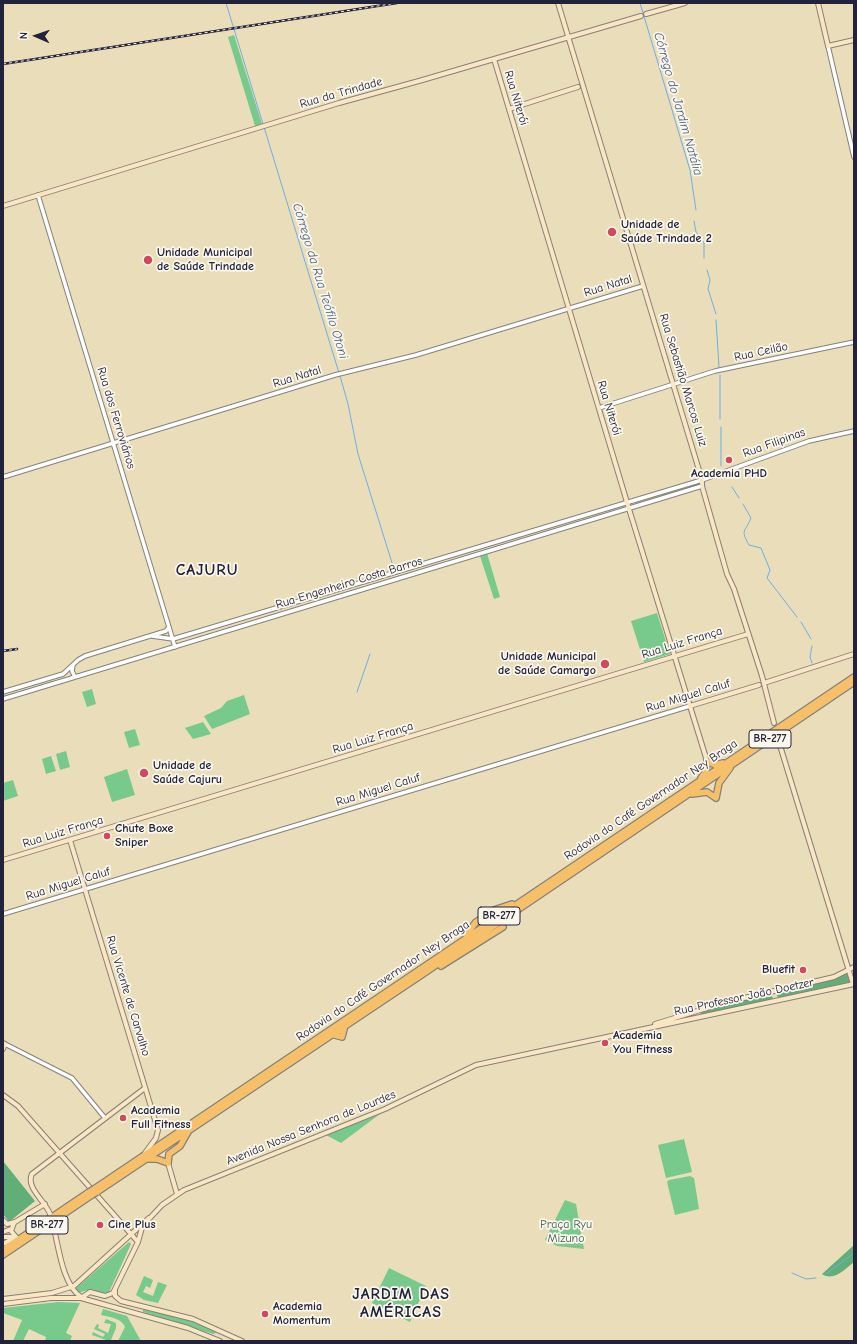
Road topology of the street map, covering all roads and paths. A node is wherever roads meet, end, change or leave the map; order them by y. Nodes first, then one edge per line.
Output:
1 (558, 3) edge
2 (685, 3) edge
3 (818, 3) edge
4 (646, 14) joint
5 (641, 16) joint
6 (568, 37) junction
7 (854, 40) edge
8 (828, 46) junction
9 (494, 59) junction
10 (580, 77) junction
11 (578, 87) junction
12 (586, 95) junction
13 (508, 108) junction
14 (854, 157) edge
15 (38, 195) junction
16 (3, 206) edge
17 (643, 286) junction
18 (569, 308) junction
19 (854, 342) edge
20 (674, 385) junction
21 (599, 408) junction
22 (854, 430) edge
23 (113, 443) junction
24 (3, 477) edge
25 (702, 480) junction
26 (702, 486) junction
27 (628, 502) junction
28 (629, 509) junction
29 (169, 627) junction
30 (748, 634) junction
31 (152, 636) junction
32 (174, 643) junction
33 (854, 654) edge
34 (675, 656) junction
35 (75, 662) junction
36 (760, 671) junction
37 (75, 677) junction
38 (854, 677) edge
39 (854, 682) edge
40 (764, 683) junction
41 (759, 685) junction
42 (3, 692) edge
43 (766, 692) junction
44 (3, 699) edge
45 (690, 706) junction
46 (774, 723) dead end
47 (778, 739) dead end
48 (707, 761) junction
49 (729, 761) junction
50 (736, 761) junction
51 (697, 783) junction
52 (719, 783) junction
53 (710, 793) junction
54 (686, 795) junction
55 (70, 840) junction
56 (3, 860) edge
57 (85, 889) junction
58 (3, 914) edge
59 (503, 927) dead end
60 (854, 967) edge
61 (849, 970) junction
62 (423, 974) junction
63 (854, 984) edge
64 (638, 1030) junction
65 (4, 1045) edge
66 (454, 1074) joint
67 (145, 1088) junction
68 (3, 1095) edge
69 (105, 1118) junction
70 (192, 1127) junction
71 (59, 1152) junction
72 (144, 1157) junction
73 (168, 1163) junction
74 (93, 1192) junction
75 (175, 1195) junction
76 (45, 1204) junction
77 (50, 1214) dead end
78 (3, 1220) edge
79 (14, 1222) junction
80 (43, 1223) junction
81 (143, 1224) junction
82 (53, 1225) dead end
83 (11, 1229) junction
84 (3, 1231) edge
85 (131, 1234) junction
86 (16, 1236) junction
87 (3, 1237) edge
88 (124, 1241) junction
89 (138, 1242) junction
90 (3, 1244) edge
91 (3, 1250) edge
92 (3, 1255) edge
93 (70, 1288) junction
94 (115, 1290) junction
95 (27, 1296) junction
96 (81, 1298) junction
97 (3, 1299) edge
98 (23, 1302) junction
99 (3, 1304) edge
100 (217, 1329) junction
101 (225, 1333) junction
102 (212, 1337) junction
103 (221, 1341) edge
104 (242, 1341) edge

1 - 6 main road, Rua Sebastião Marcos Luiz
2 - 4 main road, Rua da Trindade
3 - 8 main road
4 - 5 street, Rua da Trindade
5 - 6 main road, Rua da Trindade
6 - 9 main road, Rua da Trindade
6 - 10 main road, Rua Sebastião Marcos Luiz
7 - 8 main road
8 - 14 street
9 - 13 main road, Rua Niterói
9 - 15 main road, Rua da Trindade
10 - 11 main road, Rua Sebastião Marcos Luiz
10 - 12 main road, Rua Sebastião Marcos Luiz
11 - 12 main road, Rua Sebastião Marcos Luiz
11 - 13 main road
12 - 17 main road, Rua Sebastião Marcos Luiz
13 - 18 main road, Rua Niterói
15 - 16 main road, Rua da Trindade
15 - 23 street, Rua dos Ferroviários
17 - 18 street, Rua Natal
17 - 20 main road, Rua Sebastião Marcos Luiz
18 - 21 main road, Rua Niterói
18 - 23 street, Rua Natal
19 - 20 street, Rua Ceilão
20 - 21 street, Rua Ceilão
20 - 25 main road, Rua Sebastião Marcos Luiz
21 - 27 main road, Rua Niterói
22 - 25 street, Rua Filipinas
23 - 24 street, Rua Natal
23 - 29 street, Rua dos Ferroviários
25 - 26 main road, Rua Sebastião Marcos Luiz
25 - 27 street, Rua Engenheiro Costa Barros
26 - 28 street, Rua Engenheiro Costa Barros
26 - 30 main road, Rua Sebastião Marcos Luiz
27 - 28 main road, Rua Niterói
27 - 32 street, Rua Engenheiro Costa Barros
28 - 32 street, Rua Engenheiro Costa Barros
28 - 34 main road, Rua Niterói
29 - 31 street, Rua Engenheiro Costa Barros
29 - 32 street, Rua dos Ferroviários
30 - 34 main road, Rua Luiz França
30 - 36 main road, Rua Sebastião Marcos Luiz
31 - 32 street, Rua Engenheiro Costa Barros
31 - 35 street, Rua Engenheiro Costa Barros
32 - 37 street, Rua Engenheiro Costa Barros
33 - 40 main road
34 - 45 main road, Rua Niterói
34 - 55 main road, Rua Luiz França
35 - 37 street
35 - 42 street, Rua Engenheiro Costa Barros
36 - 40 main road, Rua Sebastião Marcos Luiz
36 - 41 main road, Rua Sebastião Marcos Luiz
37 - 44 street, Rua Engenheiro Costa Barros
38 - 49 highway, Rodovia do Café Governador Ney Braga / BR-277
39 - 50 highway, Rodovia do Café Governador Ney Braga / BR-277
40 - 43 main road, Rua Sebastião Marcos Luiz
41 - 43 main road
41 - 45 main road, Rua Miguel Caluf
43 - 46 main road, Rua Sebastião Marcos Luiz
45 - 48 main road, Rua Niterói
45 - 57 street, Rua Miguel Caluf
47 - 61 main road
48 - 49 highway
48 - 51 highway
49 - 51 highway, Rodovia do Café Governador Ney Braga / BR-277
50 - 52 highway
50 - 54 highway, Rodovia do Café Governador Ney Braga / BR-277
51 - 72 highway, Rodovia do Café Governador Ney Braga / BR-277
52 - 53 highway
52 - 53 highway
53 - 54 highway
54 - 62 highway, Rodovia do Café Governador Ney Braga / BR-277
55 - 56 main road, Rua Luiz França
55 - 57 main road, Rua Vicente de Carvalho
57 - 58 street, Rua Miguel Caluf
57 - 67 main road, Rua Vicente de Carvalho
59 - 62 highway
60 - 61 main road, Rua Professor João Doetzer
61 - 63 main road
61 - 64 main road, Rua Professor João Doetzer
62 - 70 highway, Rodovia do Café Governador Ney Braga / BR-277
63 - 64 main road, Rua Professor João Doetzer
64 - 66 main road, Rua Professor João Doetzer
65 - 69 street
66 - 75 main road, Avenida Nossa Senhora de Lourdes
67 - 69 main road
67 - 72 main road, Rua Vicente de Carvalho
68 - 71 main road
69 - 71 main road
70 - 72 highway, Rodovia do Café Governador Ney Braga / BR-277
70 - 73 highway
71 - 74 main road
71 - 76 main road
72 - 73 highway
72 - 74 highway, Rodovia do Café Governador Ney Braga / BR-277
73 - 75 main road
74 - 80 highway, Rodovia do Café Governador Ney Braga / BR-277
74 - 85 main road
74 - 92 highway, Rodovia do Café Governador Ney Braga / BR-277
75 - 81 main road, Avenida Nossa Senhora de Lourdes
76 - 77 main road
76 - 79 main road
78 - 79 main road
79 - 83 main road
80 - 86 highway
80 - 91 highway, Rodovia do Café Governador Ney Braga / BR-277
81 - 85 main road, Avenida Nossa Senhora de Lourdes
81 - 89 main road
82 - 93 main road
83 - 84 main road
83 - 86 main road
84 - 87 main road
85 - 88 main road, Avenida Nossa Senhora de Lourdes
85 - 89 main road
86 - 87 main road
86 - 90 main road
88 - 89 main road
88 - 93 main road, Avenida Nossa Senhora de Lourdes
89 - 94 main road
93 - 95 main road
93 - 96 main road
94 - 96 main road
94 - 100 main road
95 - 97 main road
95 - 98 main road
96 - 98 main road
96 - 102 main road
98 - 99 main road
100 - 101 main road
100 - 102 main road
101 - 103 main road
101 - 104 main road
102 - 103 main road

